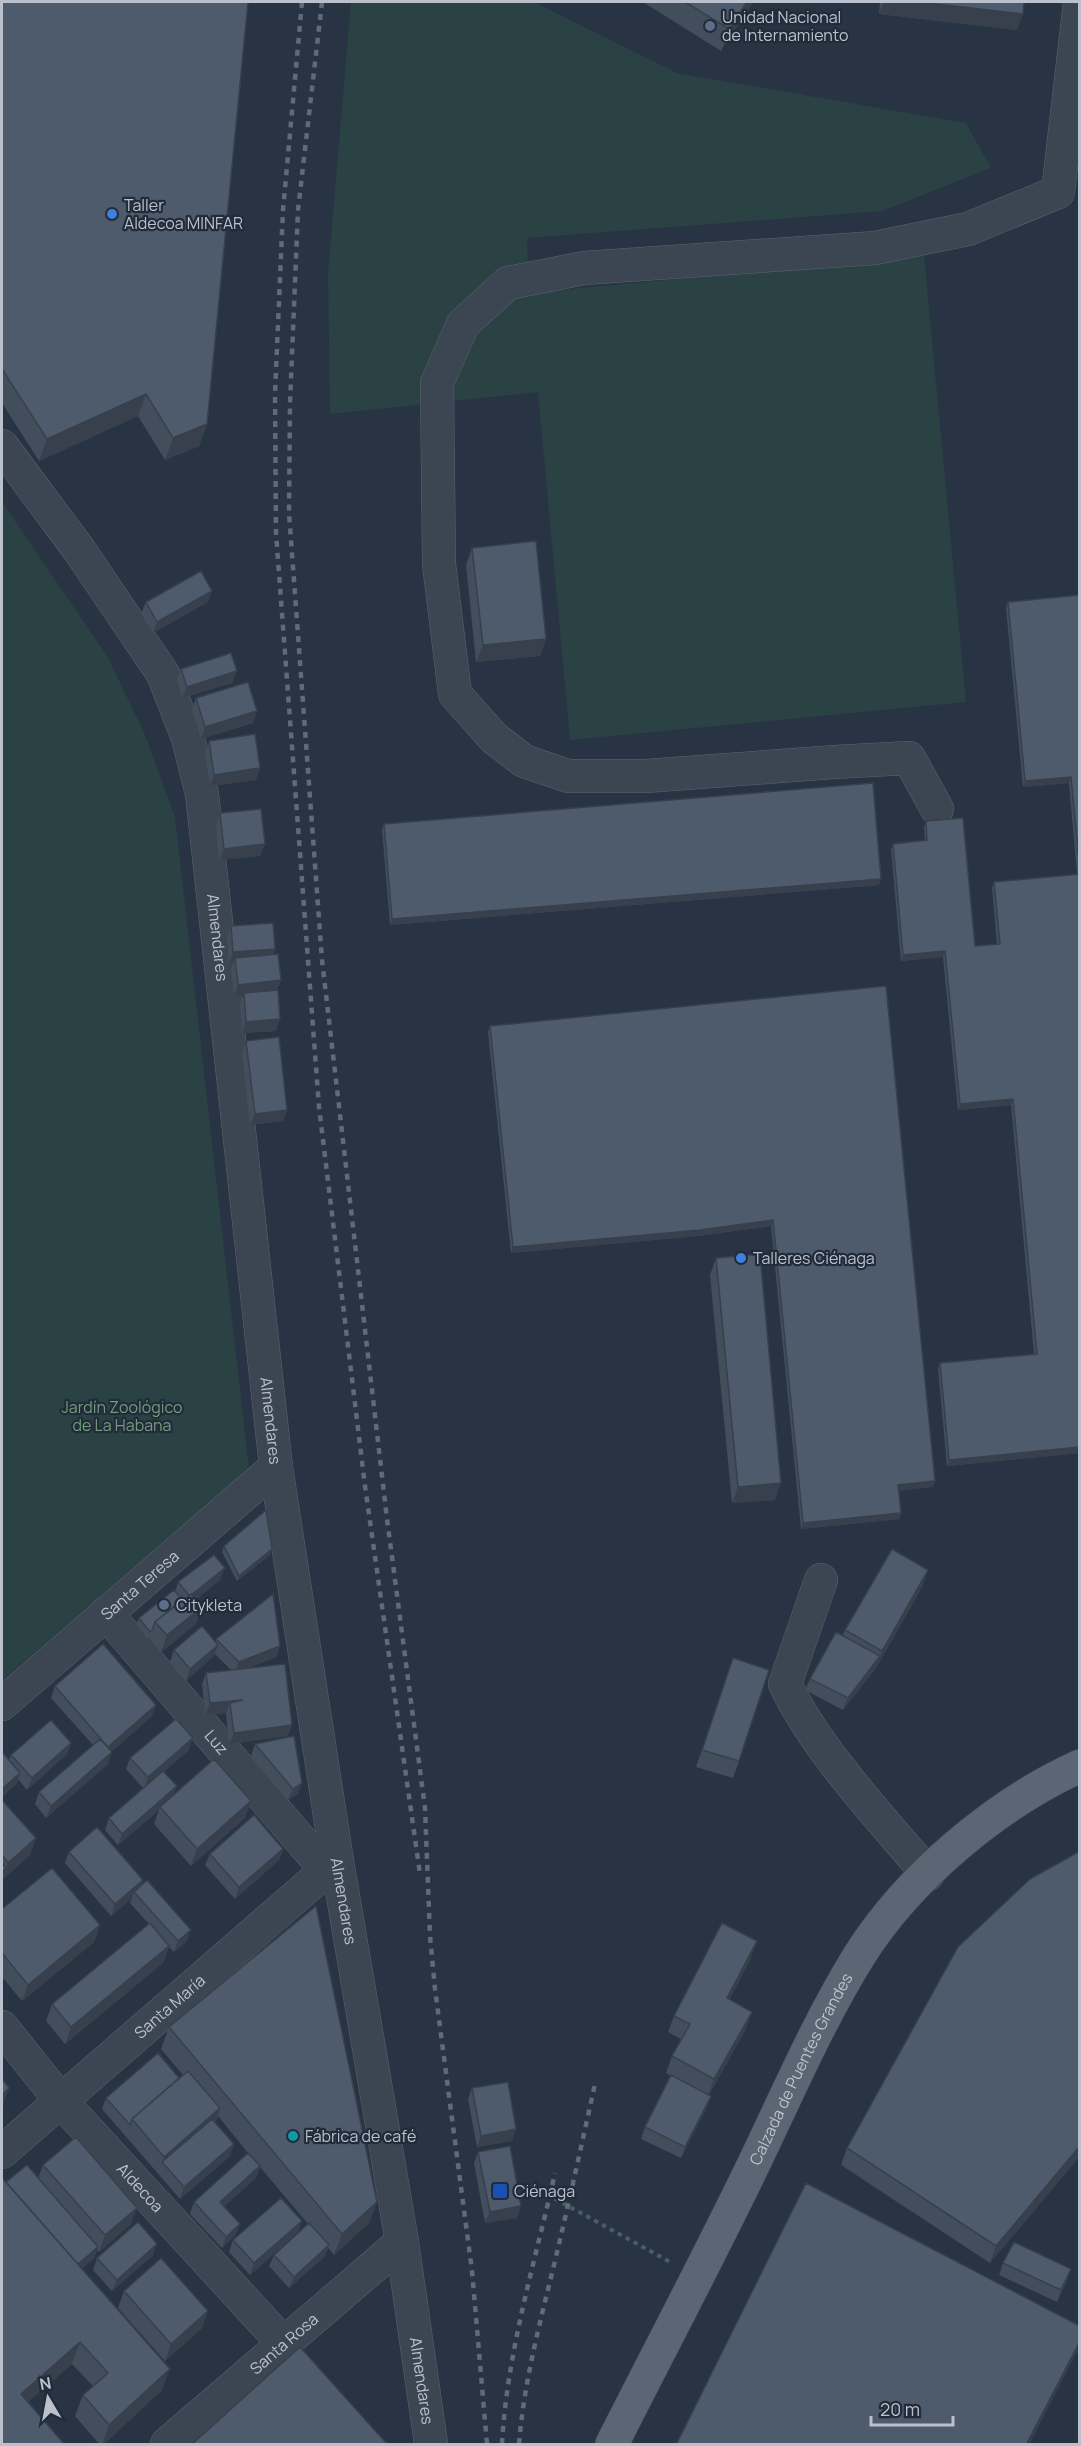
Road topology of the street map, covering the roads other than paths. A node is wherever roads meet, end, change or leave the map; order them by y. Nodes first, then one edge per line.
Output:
1 (1080, 2) edge
2 (1069, 193) edge
3 (2, 446) edge
4 (937, 809) dead end
5 (276, 1467) junction
6 (821, 1580) dead end
7 (106, 1613) junction
8 (2, 1704) edge
9 (1080, 1766) edge
10 (332, 1866) junction
11 (928, 1874) junction
12 (2, 2028) edge
13 (61, 2100) junction
14 (2, 2152) edge
15 (402, 2242) junction
16 (284, 2344) junction
17 (167, 2445) edge
18 (431, 2445) edge
19 (612, 2445) edge

1 - 2 street
2 - 4 street
3 - 5 street, Almendares
5 - 7 street, Santa Teresa
5 - 10 street, Almendares
6 - 11 street
7 - 8 street, Santa Teresa
7 - 10 street, Luz
9 - 11 main road, Calzada de Puentes Grandes
10 - 13 street, Santa María
10 - 15 street, Almendares
11 - 19 main road, Calzada de Puentes Grandes
12 - 13 street, Aldecoa
13 - 14 street, Santa María
13 - 16 street, Aldecoa
15 - 16 street, Santa Rosa
15 - 18 street, Almendares
16 - 17 street, Santa Rosa

